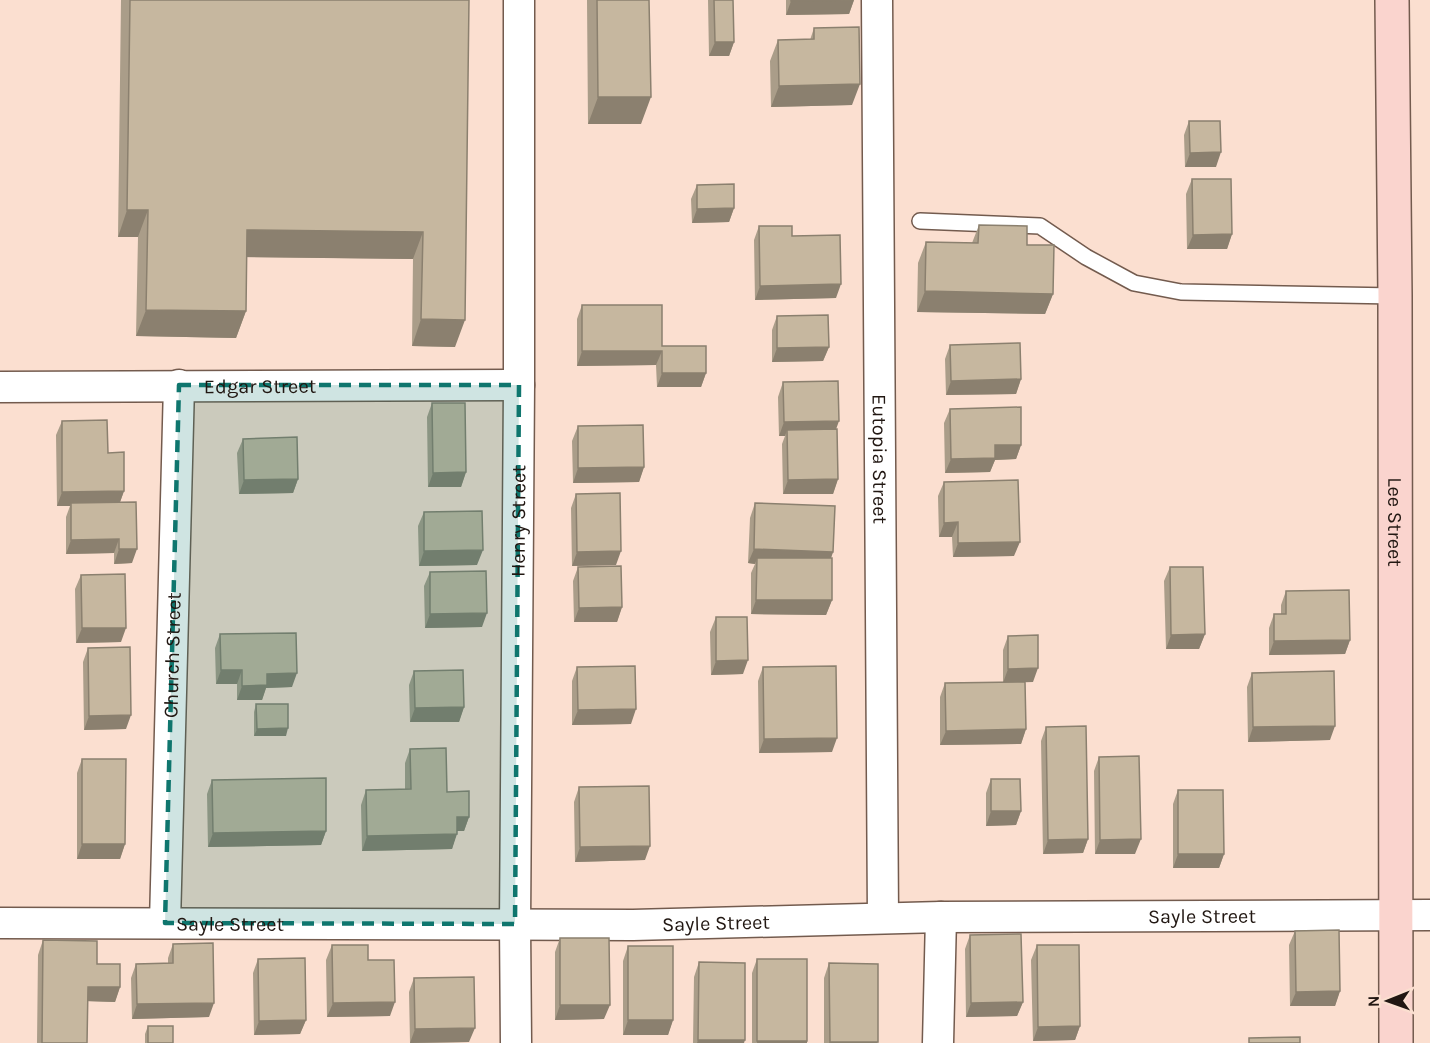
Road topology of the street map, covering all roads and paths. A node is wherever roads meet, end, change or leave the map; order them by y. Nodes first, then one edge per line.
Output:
1 (519, 0) edge
2 (877, 0) edge
3 (1392, 0) edge
4 (920, 221) dead end
5 (1395, 296) junction
6 (179, 385) junction
7 (519, 385) junction
8 (0, 387) edge
9 (1394, 914) junction
10 (1430, 915) edge
11 (941, 917) junction
12 (883, 918) junction
13 (0, 923) edge
14 (165, 923) junction
15 (515, 924) junction
16 (516, 1043) edge
17 (938, 1043) edge
18 (1396, 1043) edge

1 - 7 street, Henry Street
2 - 12 street, Eutopia Street
3 - 5 main road, Lee Street
4 - 5 lane
5 - 9 main road, Lee Street
6 - 7 street, Edgar Street
6 - 8 street, Edgar Street
6 - 14 street, Church Street
7 - 15 street, Henry Street
9 - 10 street, Sayle Street
9 - 11 street, Sayle Street
9 - 18 main road, Lee Street
11 - 12 street, Sayle Street
11 - 17 street
12 - 15 street, Sayle Street
13 - 14 street, Sayle Street
14 - 15 street, Sayle Street
15 - 16 street, Henry Street

